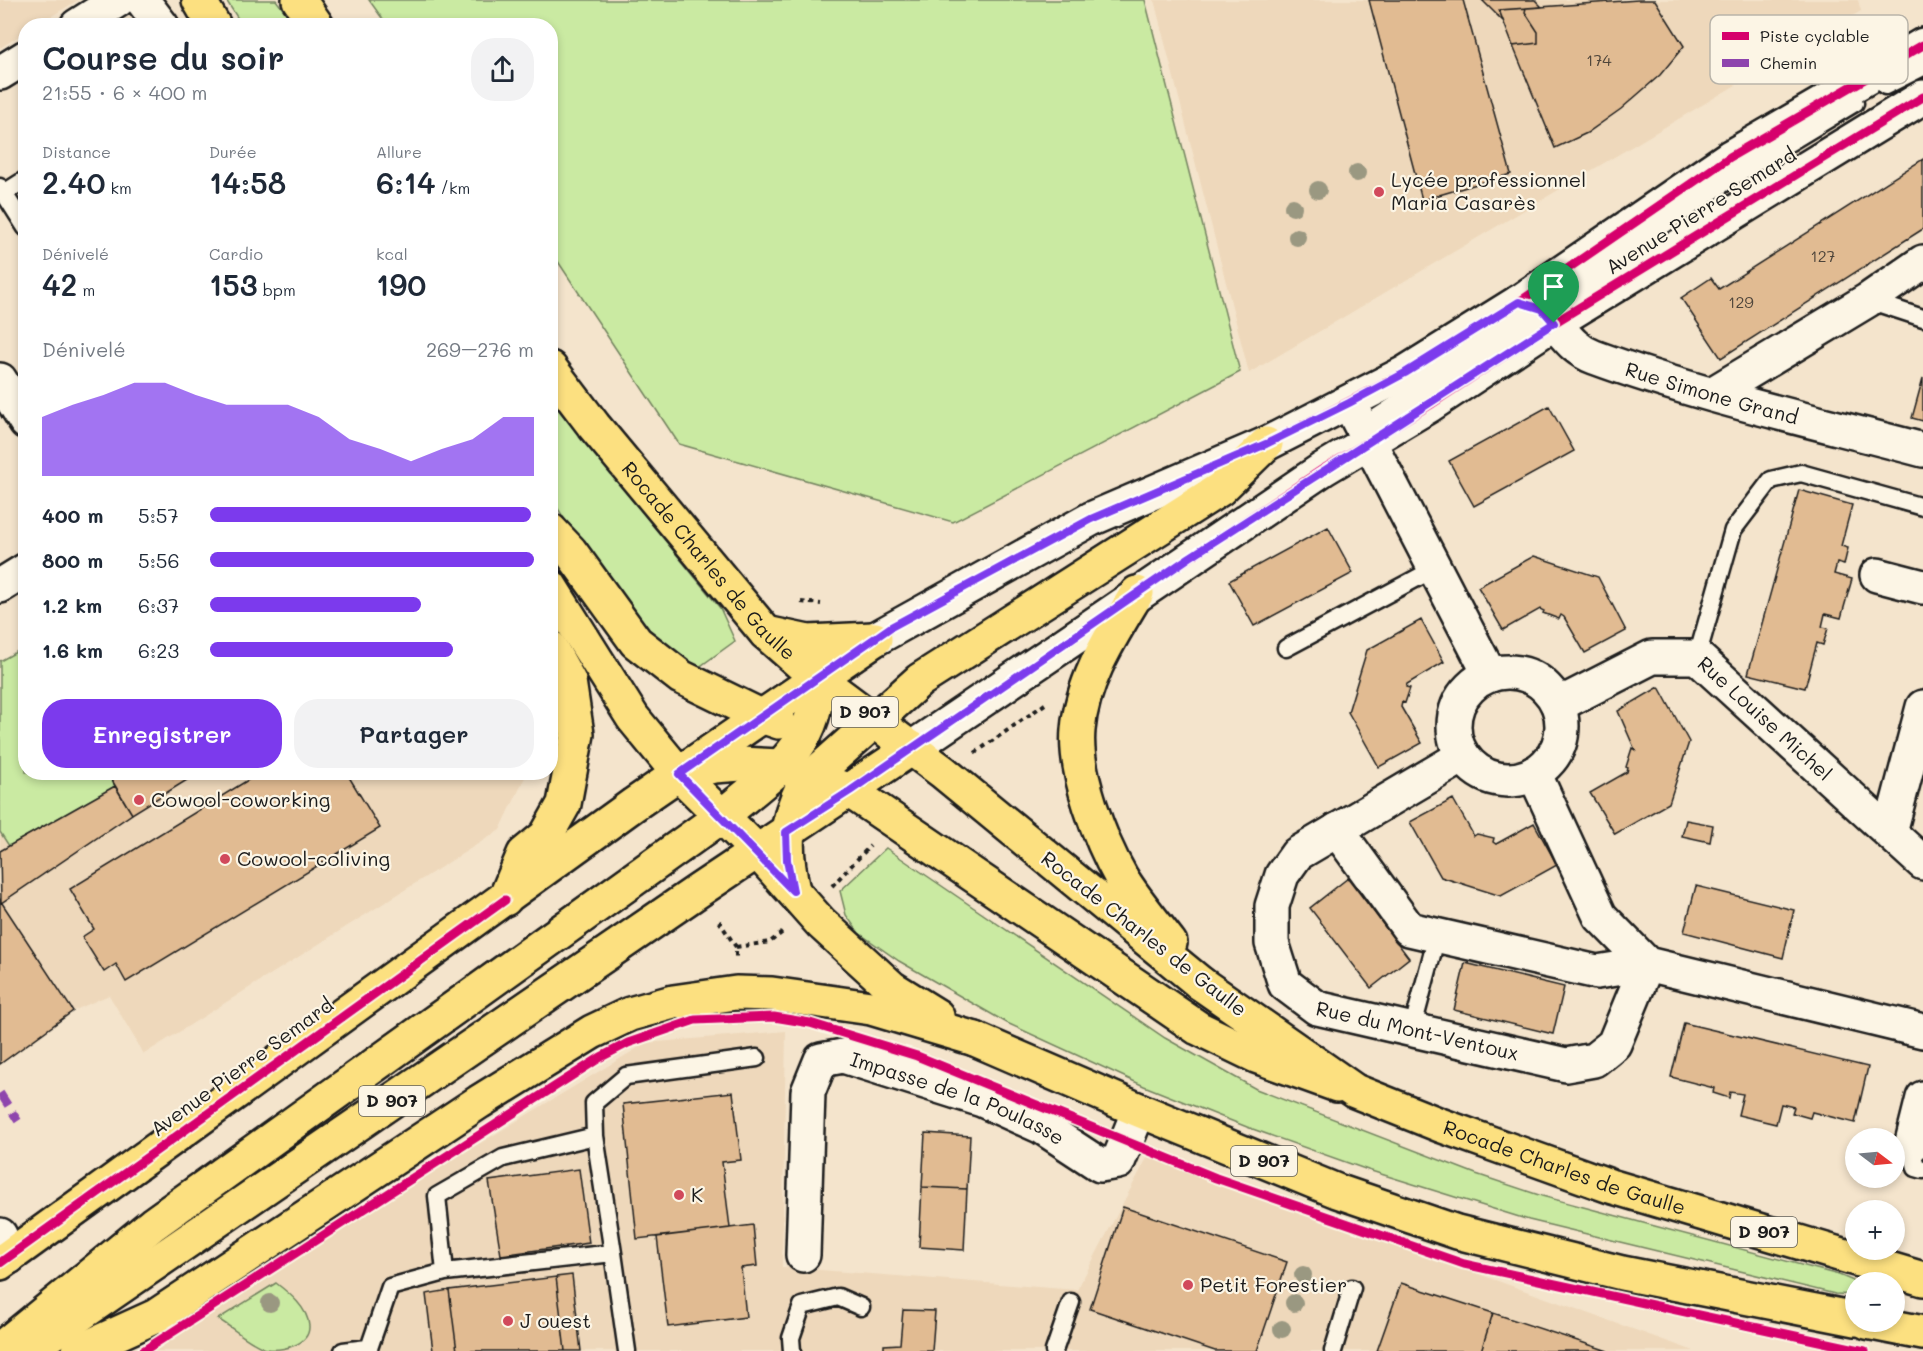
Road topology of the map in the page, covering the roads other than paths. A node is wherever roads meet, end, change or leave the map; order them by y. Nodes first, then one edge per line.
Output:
1 (118, 0) edge
2 (142, 0) edge
3 (199, 0) edge
4 (299, 0) edge
5 (90, 18) edge
6 (156, 18) edge
7 (209, 18) edge
8 (311, 18) edge
9 (1923, 45) edge
10 (1908, 54) edge
11 (18, 62) edge
12 (1923, 67) edge
13 (0, 73) edge
14 (1908, 73) edge
15 (1855, 84) edge
16 (1887, 84) edge
17 (1923, 96) edge
18 (18, 183) edge
19 (2, 190) edge
20 (18, 215) edge
21 (1923, 262) edge
22 (1868, 300) junction
23 (1539, 311) junction
24 (1923, 318) edge
25 (558, 379) edge
26 (0, 380) edge
27 (1712, 394) junction
28 (18, 409) edge
29 (1360, 424) junction
30 (1266, 444) junction
31 (1923, 450) edge
32 (1923, 507) edge
33 (558, 538) edge
34 (1434, 570) junction
35 (18, 575) edge
36 (1877, 575) dead end
37 (0, 586) edge
38 (1923, 587) edge
39 (1137, 593) junction
40 (558, 599) edge
41 (766, 633) junction
42 (874, 639) junction
43 (1286, 648) dead end
44 (1697, 657) junction
45 (558, 662) edge
46 (1490, 675) junction
47 (817, 678) junction
48 (1558, 705) junction
49 (1923, 707) edge
50 (761, 716) junction
51 (874, 719) junction
52 (809, 731) junction
53 (850, 741) junction
54 (912, 748) junction
55 (1463, 756) junction
56 (780, 766) junction
57 (1534, 773) junction
58 (679, 774) junction
59 (812, 776) junction
60 (850, 791) junction
61 (722, 816) junction
62 (1337, 830) junction
63 (786, 832) junction
64 (1890, 832) junction
65 (757, 851) junction
66 (1923, 862) edge
67 (793, 891) junction
68 (505, 900) junction
69 (1437, 936) junction
70 (1647, 964) junction
71 (1200, 983) junction
72 (1412, 1030) junction
73 (1923, 1031) edge
74 (975, 1039) junction
75 (757, 1058) dead end
76 (1355, 1091) junction
77 (1923, 1098) edge
78 (1139, 1110) junction
79 (595, 1136) junction
80 (1917, 1158) edge
81 (3, 1252) edge
82 (613, 1253) junction
83 (802, 1255) dead end
84 (445, 1272) junction
85 (1923, 1279) edge
86 (1352, 1288) dead end
87 (1071, 1302) dead end
88 (861, 1307) dead end
89 (1845, 1317) edge
90 (1905, 1329) edge
91 (1923, 1333) edge
92 (0, 1349) edge
93 (367, 1350) edge
94 (27, 1351) edge
95 (79, 1351) edge
96 (343, 1351) edge
97 (627, 1351) edge
98 (792, 1351) edge
99 (1054, 1351) edge
100 (1333, 1351) edge

1 - 5 street
2 - 6 street
3 - 7 main road
4 - 8 main road
9 - 10 street, Avenue Pierre Semard
11 - 13 street
12 - 14 lane, Avenue Pierre Semard
15 - 23 street, Avenue Pierre Semard
16 - 23 lane, Avenue Pierre Semard
17 - 23 street, Avenue Pierre Semard
18 - 19 lane
19 - 20 lane
21 - 22 street
22 - 24 lane
22 - 27 street
23 - 27 street, Rue Simone Grand
23 - 29 street, Avenue Pierre Semard
23 - 29 street, Avenue Pierre Semard
25 - 41 main road, Rocade Charles de Gaulle
26 - 28 street
27 - 31 street, Rue Simone Grand
29 - 30 street, Avenue Pierre Semard
29 - 34 street
29 - 39 street, Avenue Pierre Semard
30 - 42 street, Avenue Pierre Semard
30 - 51 main road
32 - 44 lane
33 - 50 main road
34 - 43 lane
34 - 46 street
35 - 37 street
36 - 38 street
39 - 54 street, Avenue Pierre Semard
39 - 71 main road
40 - 58 main road
41 - 42 main road
41 - 47 main road, Rocade Charles de Gaulle / D 907
42 - 47 main road, Avenue Pierre Semard
44 - 48 street, Rue Louise Michel
44 - 64 street, Rue Louise Michel
45 - 68 main road
46 - 48 street
46 - 55 street
47 - 50 main road, Avenue Pierre Semard / D 907
47 - 51 main road, Rocade Charles de Gaulle / D 907
47 - 52 main road
48 - 57 street
49 - 64 street
50 - 52 main road
50 - 58 main road, Avenue Pierre Semard / D 907
51 - 53 main road
51 - 54 main road, Rocade Charles de Gaulle / D 907
52 - 53 main road
52 - 56 main road
53 - 54 main road
53 - 59 main road
54 - 60 main road, Avenue Pierre Semard / D 907
54 - 71 main road, Rocade Charles de Gaulle / D 907
55 - 57 street
55 - 62 street, Rue du Mont-Ventoux
56 - 58 main road
56 - 59 main road
56 - 61 main road
57 - 70 street
58 - 61 main road, D 907
58 - 68 main road, Avenue Pierre Semard / D 907
59 - 60 main road
59 - 63 main road
60 - 63 main road, Avenue Pierre Semard / D 907
60 - 76 main road
61 - 65 main road, D 907
61 - 92 main road
62 - 69 street
62 - 72 street, Rue du Mont-Ventoux
63 - 65 main road, Avenue Pierre Semard / D 907
63 - 67 main road
64 - 66 street, Rue Louise Michel
65 - 67 main road, D 907
65 - 94 main road, Avenue Pierre Semard / D 907
67 - 74 main road, D 907
68 - 81 main road, Avenue Pierre Semard / D 907
69 - 70 street
69 - 72 lane
70 - 72 street, Rue du Mont-Ventoux
70 - 73 street
71 - 76 main road, Rocade Charles de Gaulle / D 907
74 - 78 main road, D 907
74 - 95 main road
75 - 79 lane
76 - 85 main road, Rocade Charles de Gaulle / D 907
77 - 80 street
78 - 83 street, Impasse de la Poulasse
78 - 89 main road, D 907
79 - 82 lane
79 - 84 lane
82 - 84 lane
82 - 97 lane
84 - 93 lane
86 - 100 lane
87 - 99 lane
88 - 98 lane
90 - 91 main road
93 - 96 lane

